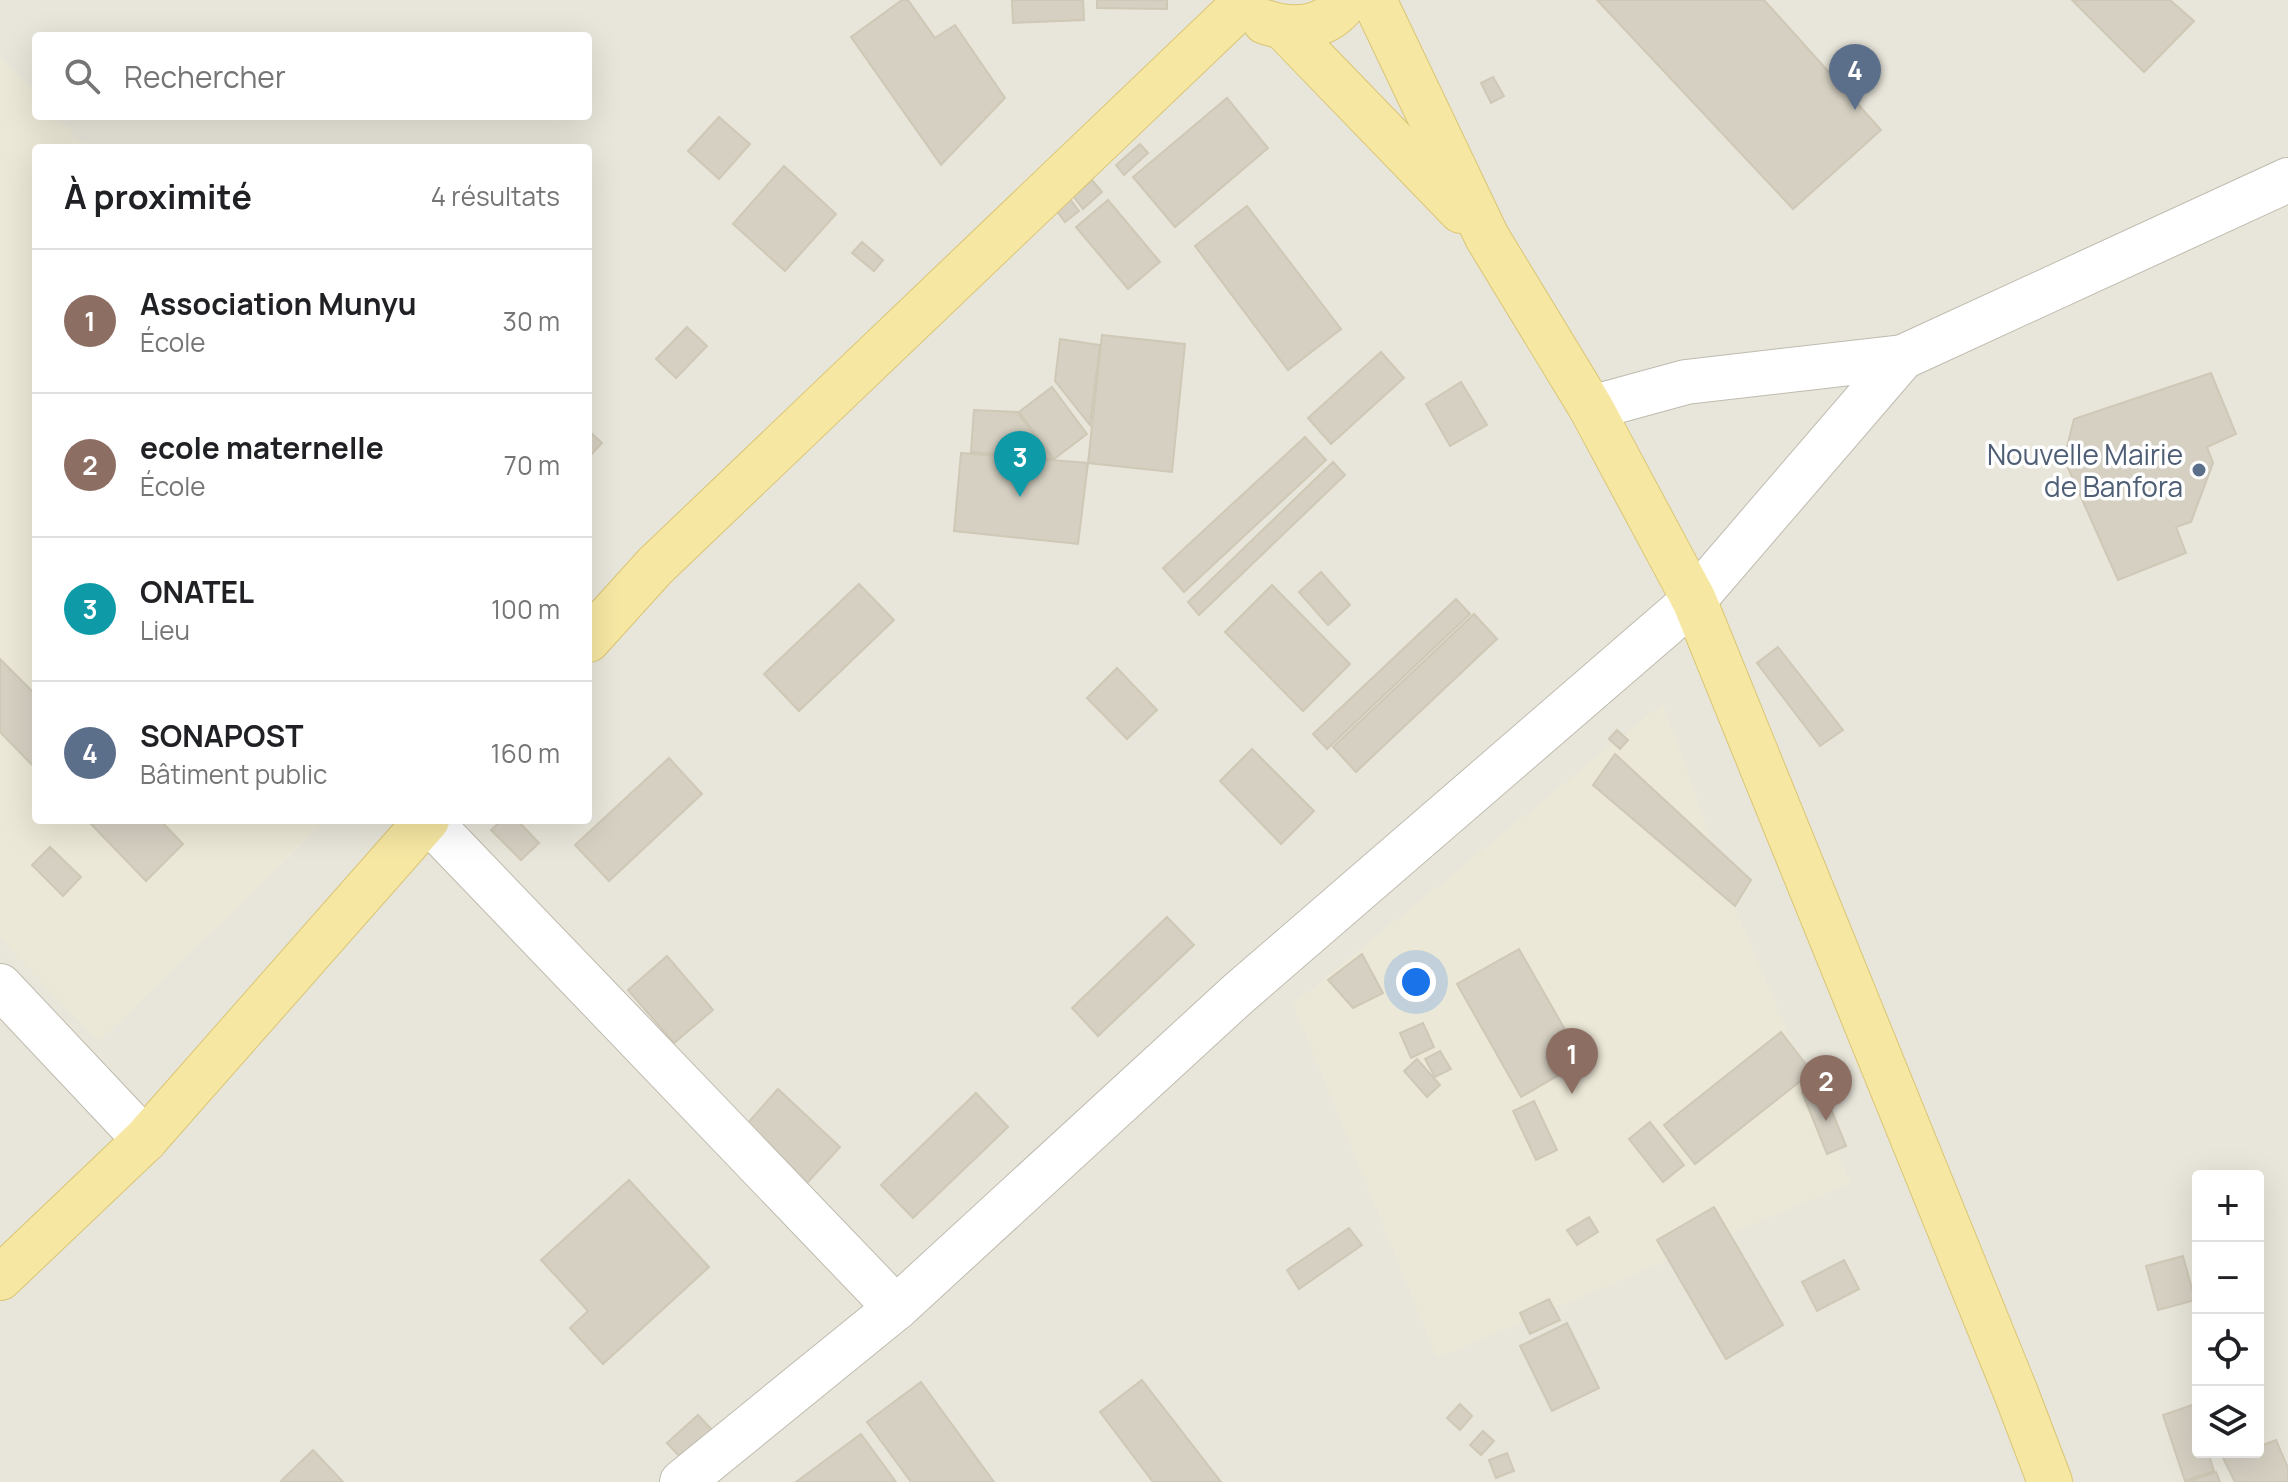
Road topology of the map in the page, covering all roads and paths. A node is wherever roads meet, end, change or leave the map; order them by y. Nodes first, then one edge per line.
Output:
1 (1347, 0) edge
2 (1374, 0) edge
3 (1241, 2) edge
4 (1285, 29) junction
5 (2288, 180) edge
6 (1487, 237) junction
7 (1903, 357) junction
8 (1591, 408) junction
9 (1694, 600) junction
10 (592, 636) edge
11 (424, 824) edge
12 (432, 824) edge
13 (0, 986) edge
14 (145, 1140) junction
15 (0, 1278) edge
16 (896, 1308) junction
17 (682, 1482) edge
18 (2050, 1482) edge

1 - 4 main road
2 - 6 main road
3 - 4 main road
3 - 10 main road
4 - 6 main road
5 - 7 street
6 - 8 main road
7 - 8 street
7 - 9 street
8 - 9 main road
9 - 16 street
9 - 18 main road
11 - 14 main road
12 - 16 street
13 - 14 street
14 - 15 main road
16 - 17 street

